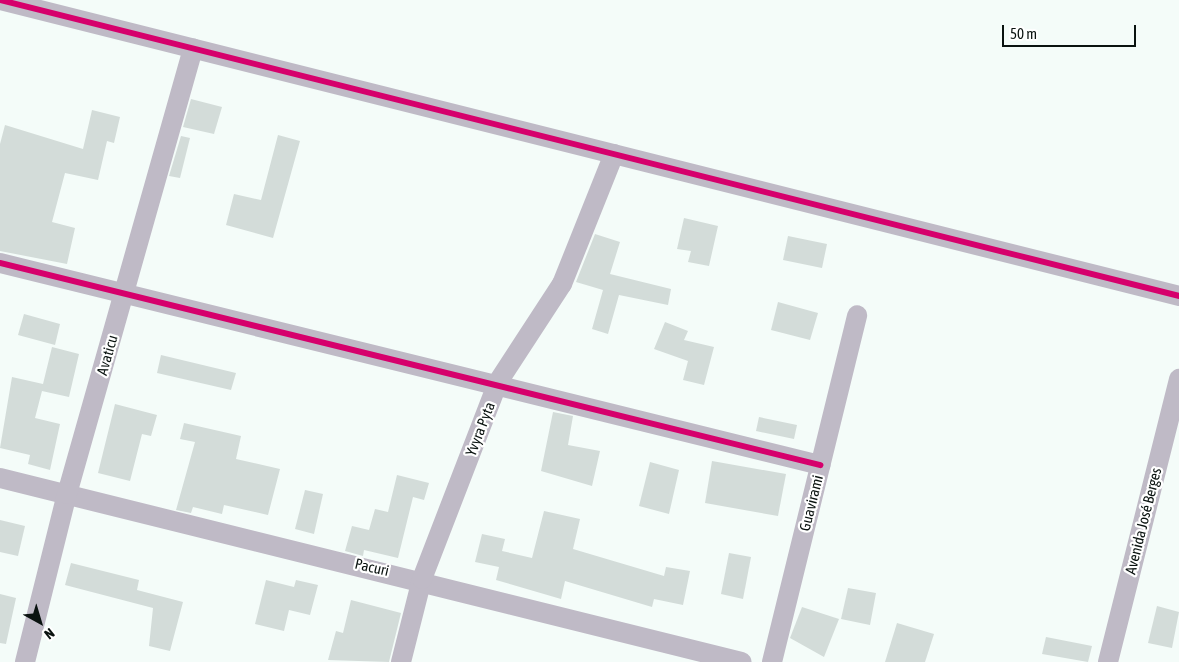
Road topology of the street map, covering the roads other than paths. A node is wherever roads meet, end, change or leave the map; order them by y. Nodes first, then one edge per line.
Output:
1 (0, 0) edge
2 (193, 48) junction
3 (614, 154) junction
4 (0, 263) edge
5 (124, 293) junction
6 (1179, 296) edge
7 (857, 315) dead end
8 (1179, 379) edge
9 (498, 382) junction
10 (1172, 433) edge
11 (820, 465) junction
12 (0, 478) edge
13 (67, 494) junction
14 (422, 579) junction
15 (25, 662) edge
16 (401, 662) edge
17 (742, 662) edge
18 (772, 662) edge
19 (1108, 662) edge

1 - 2 street
2 - 3 street
2 - 5 street, Avaticu
3 - 6 street
3 - 9 street, Yvyra Pyta
4 - 5 street
5 - 9 street
5 - 13 street, Avaticu
7 - 11 street, Guavirami
8 - 10 street, Avenida José Berges
9 - 11 street
9 - 14 street, Yvyra Pyta
10 - 19 street, Avenida José Berges
11 - 18 street, Guavirami
12 - 13 street, Pacuri
13 - 14 street, Pacuri
13 - 15 street, Avaticu
14 - 16 street, Yvyra Pyta
14 - 17 street, Pacuri

